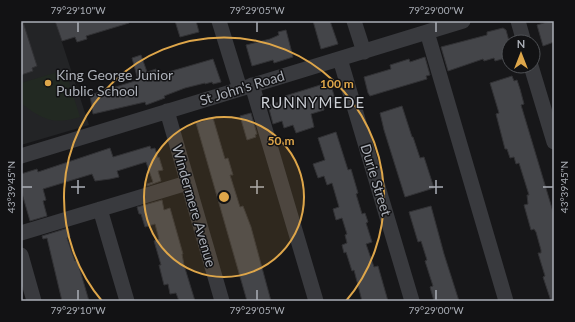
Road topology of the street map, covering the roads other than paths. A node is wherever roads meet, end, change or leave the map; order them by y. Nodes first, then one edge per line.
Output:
1 (219, 21) edge
2 (354, 21) edge
3 (463, 21) edge
4 (518, 21) edge
5 (427, 32) junction
6 (522, 34) edge
7 (364, 52) junction
8 (340, 59) junction
9 (533, 74) edge
10 (246, 87) junction
11 (167, 111) junction
12 (554, 142) edge
13 (21, 156) edge
14 (187, 183) junction
15 (100, 209) junction
16 (21, 233) edge
17 (21, 255) edge
18 (34, 301) edge
19 (127, 301) edge
20 (222, 301) edge
21 (316, 301) edge
22 (412, 301) edge
23 (506, 301) edge

1 - 10 street
2 - 7 street
3 - 5 street, St John's Road
4 - 6 street
5 - 7 street, St John's Road
5 - 23 street
7 - 8 street, St John's Road
8 - 10 street, St John's Road
8 - 22 street, Durie Street
9 - 12 street
10 - 11 street, St John's Road
10 - 21 street
11 - 13 street, St John's Road
11 - 14 street, Windermere Avenue
14 - 15 street
14 - 20 street, Windermere Avenue
15 - 16 street
15 - 19 street
17 - 18 street

